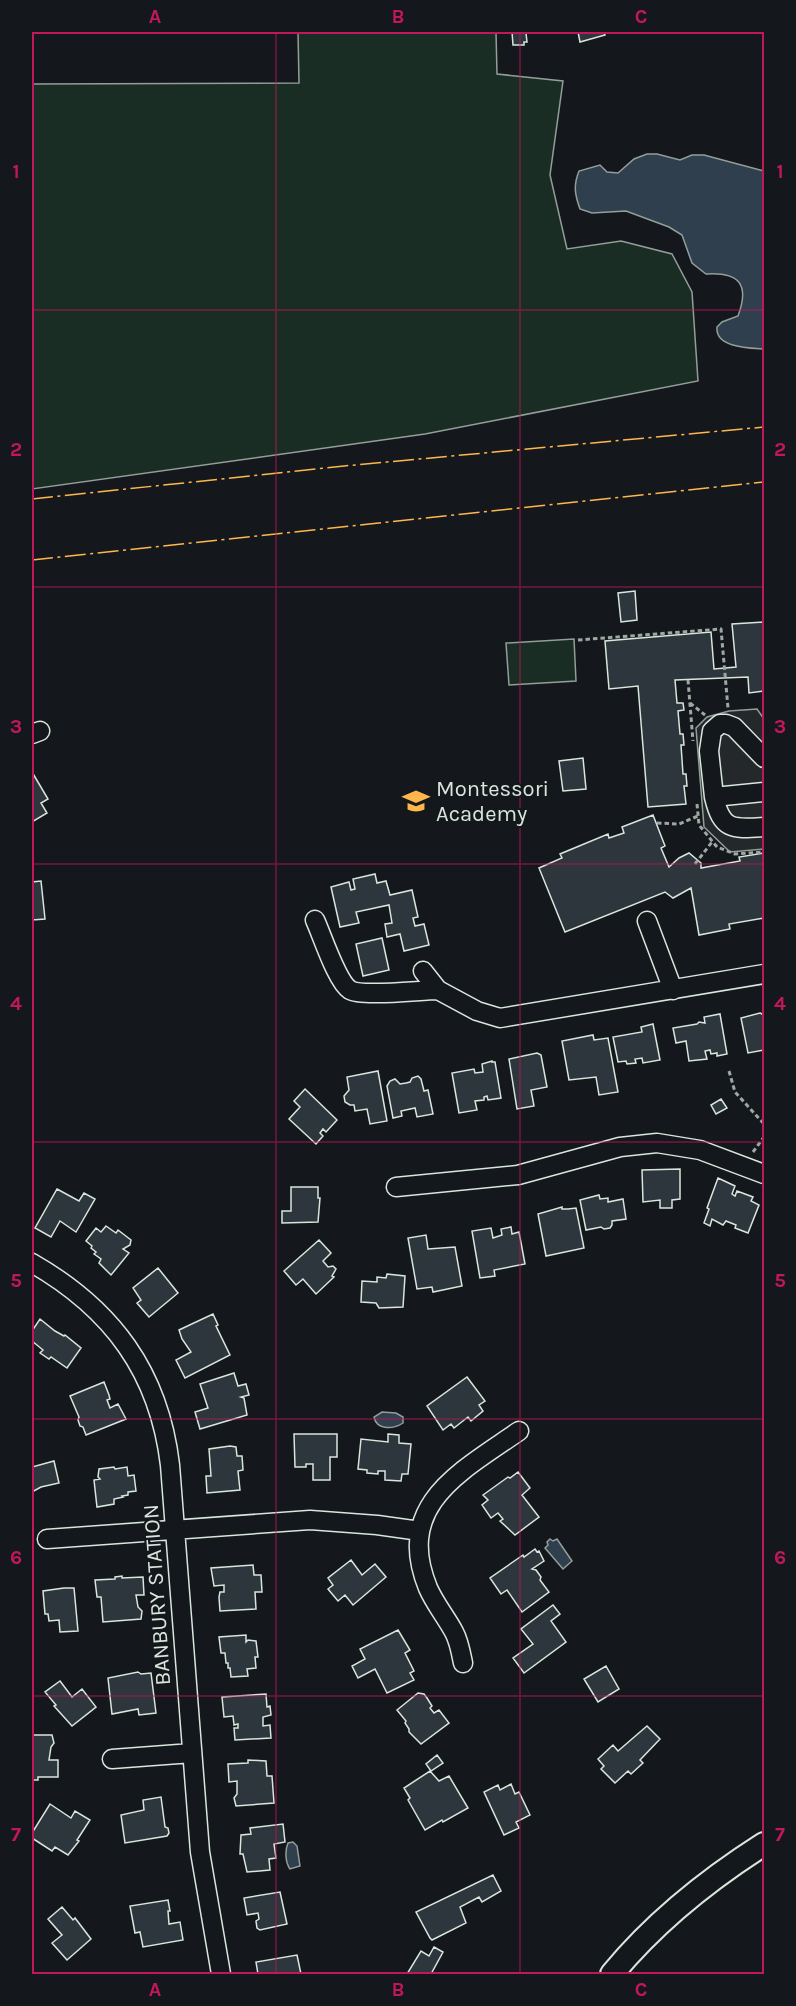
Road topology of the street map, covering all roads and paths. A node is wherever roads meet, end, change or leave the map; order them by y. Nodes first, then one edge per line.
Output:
1 (578, 640) dead end
2 (729, 725) junction
3 (765, 758) edge
4 (765, 792) edge
5 (714, 797) junction
6 (698, 816) dead end
7 (657, 823) dead end
8 (765, 827) edge
9 (712, 842) dead end
10 (694, 864) dead end
11 (315, 920) dead end
12 (647, 921) dead end
13 (423, 971) dead end
14 (765, 974) edge
15 (438, 990) junction
16 (673, 990) junction
17 (729, 1071) dead end
18 (765, 1124) edge
19 (765, 1174) edge
20 (396, 1187) dead end
21 (32, 1263) edge
22 (519, 1431) dead end
23 (175, 1529) junction
24 (420, 1531) junction
25 (47, 1539) dead end
26 (463, 1663) dead end
27 (192, 1753) junction
28 (112, 1759) dead end
29 (765, 1844) edge
30 (221, 1974) edge
31 (612, 1974) edge

1 - 2 path
2 - 3 street
2 - 5 street
4 - 5 street
5 - 8 street
6 - 7 path
9 - 10 path
11 - 15 street
12 - 16 street
13 - 15 street
14 - 16 street
15 - 16 street
17 - 18 path
19 - 20 street
21 - 23 street, BANBURY STATION
22 - 24 street
23 - 24 street
23 - 25 street
23 - 27 street, BANBURY STATION
24 - 26 street
27 - 28 street
27 - 30 street, BANBURY STATION
29 - 31 main road

